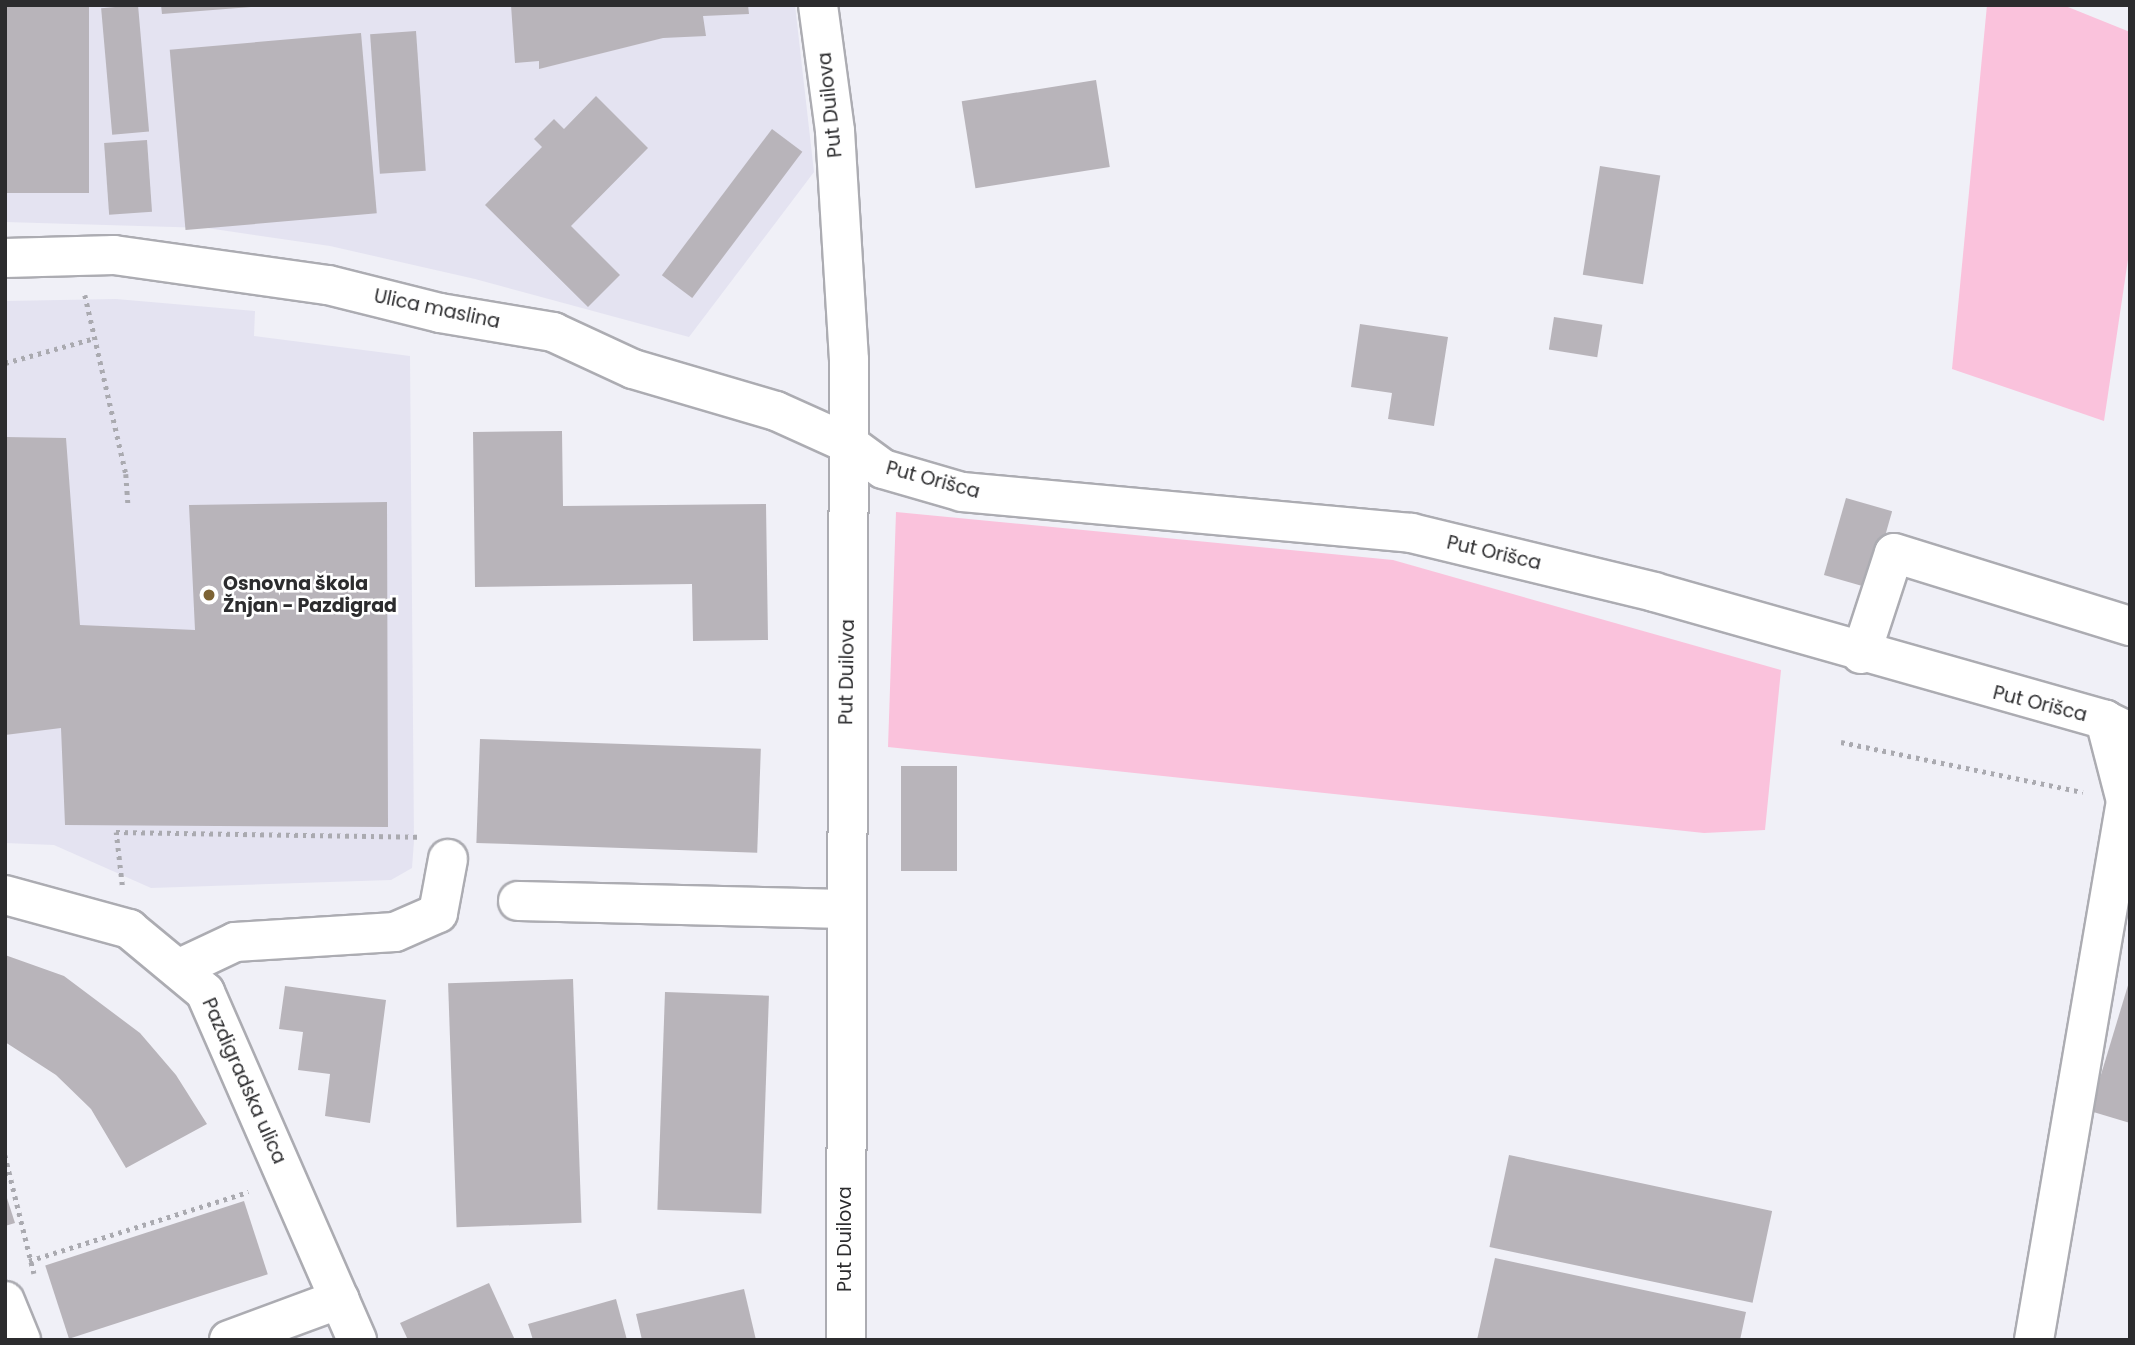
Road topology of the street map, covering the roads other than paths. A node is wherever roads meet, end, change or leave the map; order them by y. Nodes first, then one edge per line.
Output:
1 (818, 5) edge
2 (5, 258) edge
3 (849, 444) junction
4 (2130, 626) edge
5 (1861, 654) junction
6 (2117, 726) edge
7 (448, 859) road end
8 (5, 895) edge
9 (518, 901) dead end
10 (845, 909) junction
11 (178, 969) junction
12 (340, 1299) junction
13 (5, 1301) edge
14 (21, 1340) edge
15 (229, 1340) edge
16 (357, 1340) edge
17 (846, 1340) edge
18 (2034, 1340) edge

1 - 3 street, Put Duilova
2 - 3 street, Ulica maslina
3 - 5 street, Put Orišca
3 - 10 street, Put Duilova
4 - 5 street
5 - 6 street, Put Orišca
6 - 18 street
7 - 11 street
8 - 11 street, Pazdigradska ulica
9 - 10 street
10 - 17 street, Put Duilova
11 - 12 street, Pazdigradska ulica
12 - 15 street
12 - 16 street, Pazdigradska ulica
13 - 14 street

